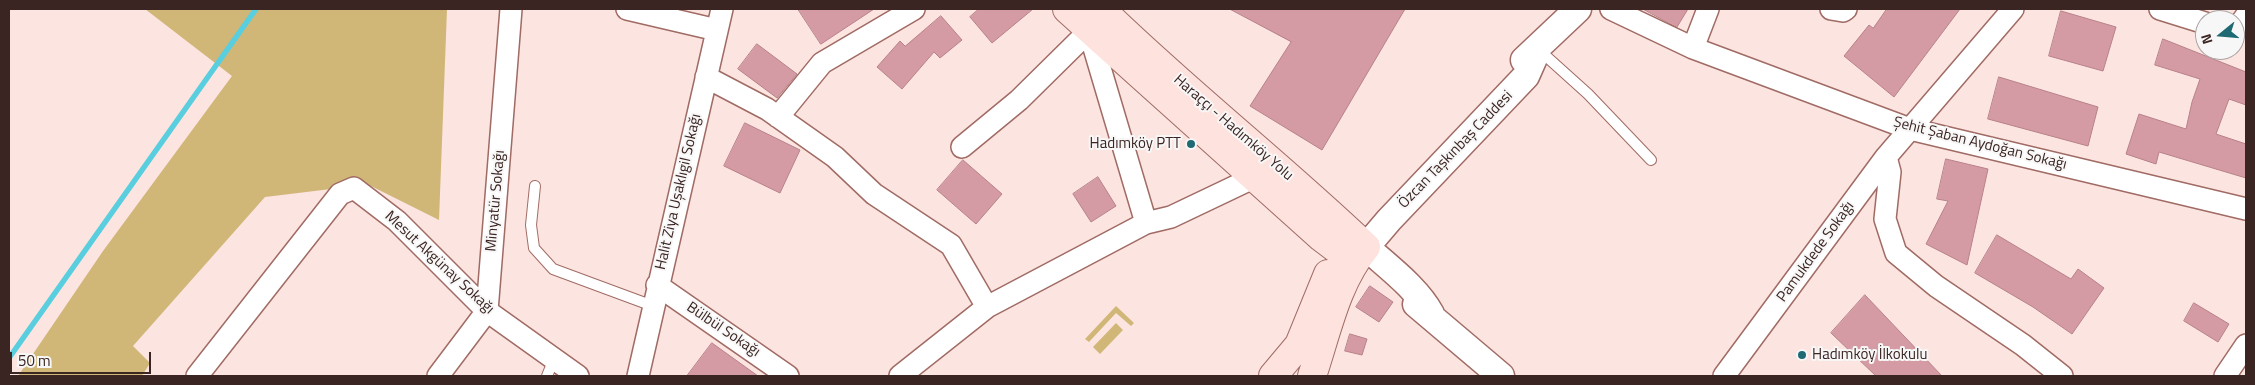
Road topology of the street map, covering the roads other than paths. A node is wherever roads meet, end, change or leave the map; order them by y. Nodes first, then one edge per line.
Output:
1 (512, 9) edge
2 (627, 9) edge
3 (722, 9) edge
4 (914, 9) edge
5 (1067, 9) edge
6 (1578, 9) edge
7 (1611, 9) edge
8 (1708, 9) edge
9 (1831, 9) edge
10 (1846, 9) edge
11 (2013, 9) edge
12 (2160, 9) edge
13 (1097, 16) edge
14 (2195, 20) edge
15 (717, 30) junction
16 (1693, 48) junction
17 (1538, 49) junction
18 (706, 76) junction
19 (778, 117) junction
20 (1910, 129) junction
21 (962, 147) dead end
22 (1886, 157) junction
23 (1651, 160) dead end
24 (1255, 177) junction
25 (535, 186) dead end
26 (2246, 209) edge
27 (1146, 224) junction
28 (1354, 250) junction
29 (655, 295) junction
30 (987, 307) junction
31 (487, 310) junction
32 (2246, 345) edge
33 (551, 368) edge
34 (197, 376) edge
35 (438, 376) edge
36 (578, 376) edge
37 (638, 376) edge
38 (788, 376) edge
39 (900, 376) edge
40 (1273, 376) edge
41 (1312, 376) edge
42 (1501, 376) edge
43 (1724, 376) edge
44 (2062, 376) edge
45 (2225, 376) edge

1 - 31 street, Minyatür Sokağı
2 - 15 street
3 - 15 street, Halit Ziya Uşaklıgil Sokağı
4 - 19 street
5 - 13 main road
6 - 17 street, Özcan Taşkınbaş Caddesi
7 - 16 street, Şehit Şaban Aydoğan Sokağı
8 - 16 street
9 - 10 street
11 - 20 street, Pamukdede Sokağı
12 - 14 street
13 - 21 street
13 - 24 main road
13 - 27 street
13 - 28 main road, Haraççı - Hadımköy Yolu
15 - 18 street, Halit Ziya Uşaklıgil Sokağı
16 - 20 street, Şehit Şaban Aydoğan Sokağı
17 - 23 lane
17 - 28 street, Özcan Taşkınbaş Caddesi
18 - 19 street
18 - 29 street, Halit Ziya Uşaklıgil Sokağı
19 - 30 street
20 - 22 street, Pamukdede Sokağı
20 - 26 street, Şehit Şaban Aydoğan Sokağı
22 - 43 street, Pamukdede Sokağı
22 - 44 street
24 - 27 street
24 - 28 main road
25 - 29 lane
27 - 30 street
28 - 40 main road
28 - 41 main road
28 - 42 street
29 - 37 street, Halit Ziya Uşaklıgil Sokağı
29 - 38 street, Bülbül Sokağı
30 - 39 street
31 - 33 street, Mesut Akgünay Sokağı
31 - 34 street, Mesut Akgünay Sokağı
31 - 35 street
32 - 45 street
33 - 36 street, Mesut Akgünay Sokağı

